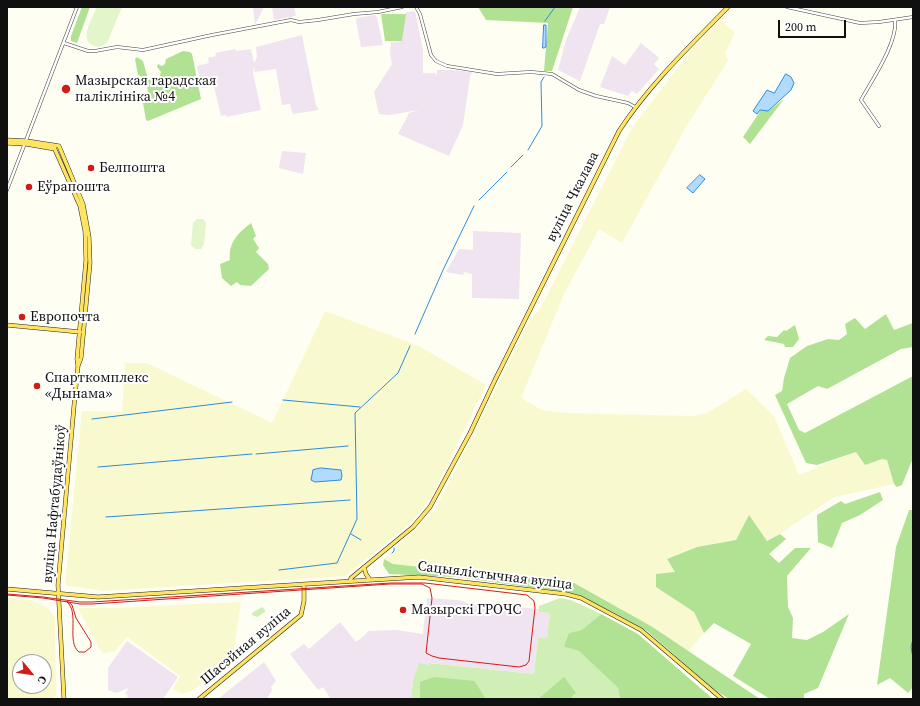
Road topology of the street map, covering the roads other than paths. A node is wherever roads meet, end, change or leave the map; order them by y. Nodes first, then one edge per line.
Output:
1 (77, 7) edge
2 (402, 7) edge
3 (416, 7) edge
4 (728, 7) edge
5 (787, 7) edge
6 (913, 18) edge
7 (895, 20) junction
8 (64, 43) junction
9 (634, 107) junction
10 (879, 126) dead end
11 (7, 140) edge
12 (26, 142) junction
13 (7, 143) edge
14 (54, 147) junction
15 (7, 190) edge
16 (7, 325) edge
17 (81, 332) junction
18 (364, 567) junction
19 (370, 580) junction
20 (350, 581) junction
21 (304, 584) junction
22 (7, 589) edge
23 (59, 593) junction
24 (64, 699) edge
25 (199, 699) edge
26 (722, 699) edge

1 - 8 street
2 - 8 street
3 - 9 street
4 - 9 main road, вуліца Чкалава
5 - 7 street
6 - 7 street
7 - 10 street
8 - 12 street
9 - 18 main road, вуліца Чкалава
11 - 12 main road
12 - 13 main road
12 - 14 main road
12 - 15 street
14 - 17 main road
14 - 17 main road
16 - 17 main road
17 - 23 main road, вуліца Нафтабудаўнікоў
18 - 19 main road
18 - 20 main road, вуліца Чкалава
19 - 20 main road, Сацыялістычная вуліца
19 - 26 main road, Сацыялістычная вуліца
20 - 21 main road, Сацыялістычная вуліца
21 - 23 main road, Сацыялістычная вуліца
21 - 25 main road, Шасэйная вуліца
22 - 23 main road, вуліца Нафтабудаўнікоў
23 - 24 main road

